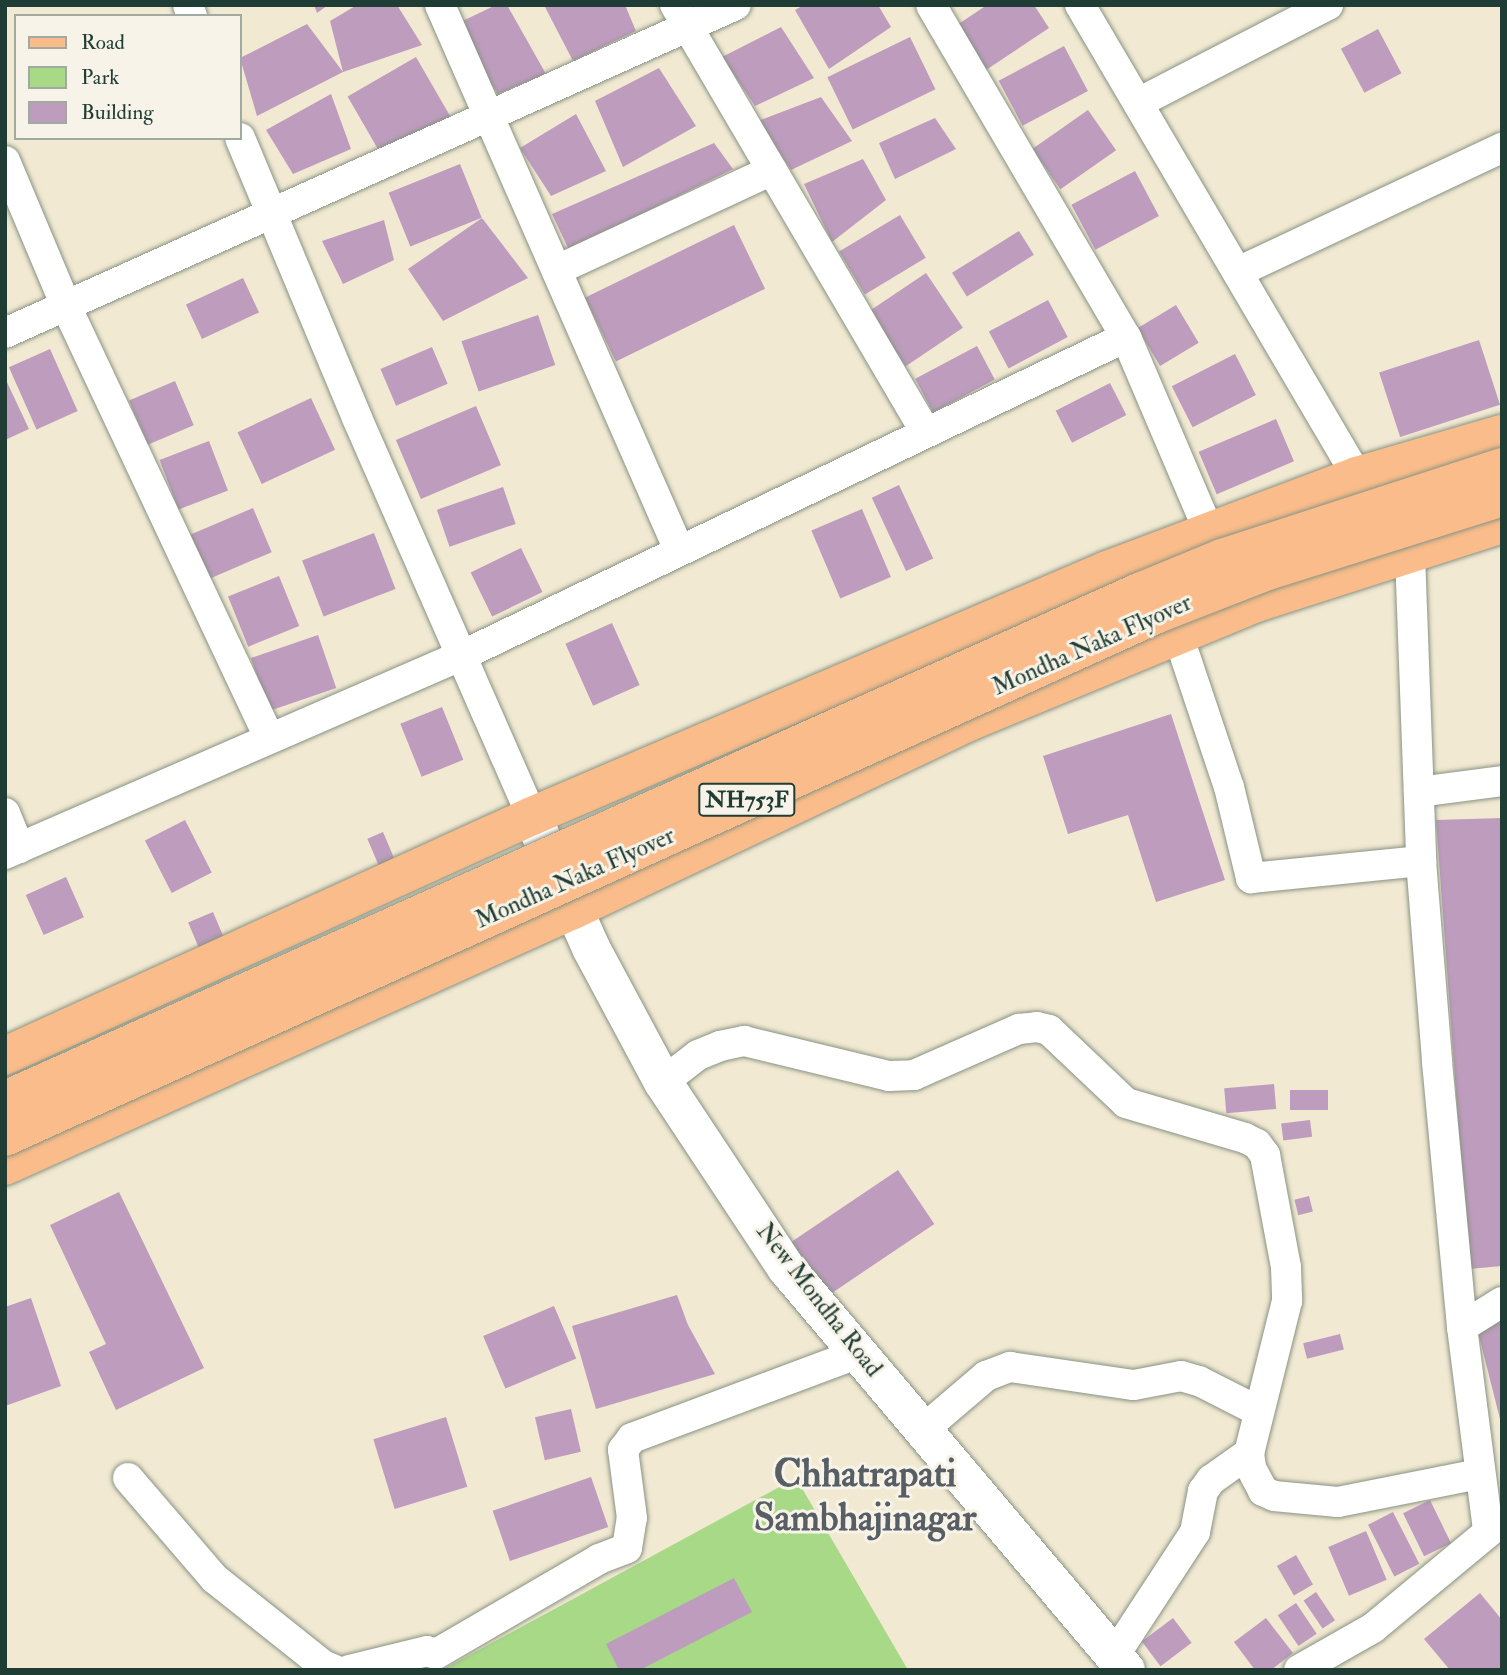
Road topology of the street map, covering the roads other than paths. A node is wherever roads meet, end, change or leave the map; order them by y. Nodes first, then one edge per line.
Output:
1 (440, 5) edge
2 (736, 5) edge
3 (931, 5) edge
4 (1080, 5) edge
5 (1328, 5) edge
6 (681, 16) edge
7 (1138, 103) junction
8 (490, 117) junction
9 (241, 140) edge
10 (1502, 148) edge
11 (5, 161) edge
12 (772, 170) junction
13 (270, 215) junction
14 (557, 270) junction
15 (1238, 272) junction
16 (66, 306) junction
17 (5, 333) edge
18 (1126, 337) junction
19 (926, 432) junction
20 (1502, 434) edge
21 (1502, 467) edge
22 (1357, 476) junction
23 (1502, 497) edge
24 (1502, 524) edge
25 (1209, 531) junction
26 (679, 550) junction
27 (1410, 554) junction
28 (1178, 635) junction
29 (463, 655) junction
30 (269, 738) junction
31 (1502, 781) edge
32 (1419, 792) junction
33 (5, 813) edge
34 (532, 816) junction
35 (12, 851) edge
36 (1421, 861) junction
37 (573, 910) junction
38 (5, 1056) edge
39 (663, 1082) junction
40 (5, 1100) edge
41 (5, 1137) edge
42 (5, 1166) edge
43 (1502, 1302) edge
44 (1462, 1327) junction
45 (859, 1353) junction
46 (1258, 1410) junction
47 (924, 1429) junction
48 (1249, 1453) junction
49 (1480, 1474) junction
50 (128, 1478) dead end
51 (1495, 1526) edge
52 (1120, 1663) edge
53 (335, 1670) edge
54 (349, 1670) edge
55 (1299, 1670) edge

1 - 8 street
2 - 6 street
3 - 18 street
4 - 7 street
5 - 7 street
6 - 8 street
6 - 12 street
7 - 15 street
8 - 13 street
8 - 14 street
9 - 13 street
10 - 15 street
11 - 16 street
12 - 14 street
12 - 19 street
13 - 16 street
13 - 29 street
14 - 26 street
15 - 22 street
16 - 17 street
16 - 30 street
18 - 19 street
18 - 25 street
19 - 26 street
20 - 22 main road
21 - 40 main road, Mondha Naka Flyover / NH753F, bridge
22 - 25 main road
23 - 41 main road, Mondha Naka Flyover / NH753F, bridge
24 - 27 main road
25 - 34 main road
26 - 29 street
27 - 28 main road
27 - 32 street
28 - 36 street
28 - 37 main road
29 - 30 street
29 - 34 street
30 - 35 street
31 - 32 street
32 - 36 street
33 - 35 street
34 - 37 street, New Mondha Road
34 - 38 main road
36 - 44 street
37 - 39 street, New Mondha Road
37 - 42 main road
39 - 45 street, New Mondha Road
39 - 46 street
43 - 44 street
44 - 49 street
45 - 47 street, New Mondha Road
45 - 54 street
46 - 47 street
46 - 48 street
47 - 52 street, New Mondha Road
48 - 49 street
48 - 52 street
49 - 51 street
50 - 53 street
51 - 55 street

